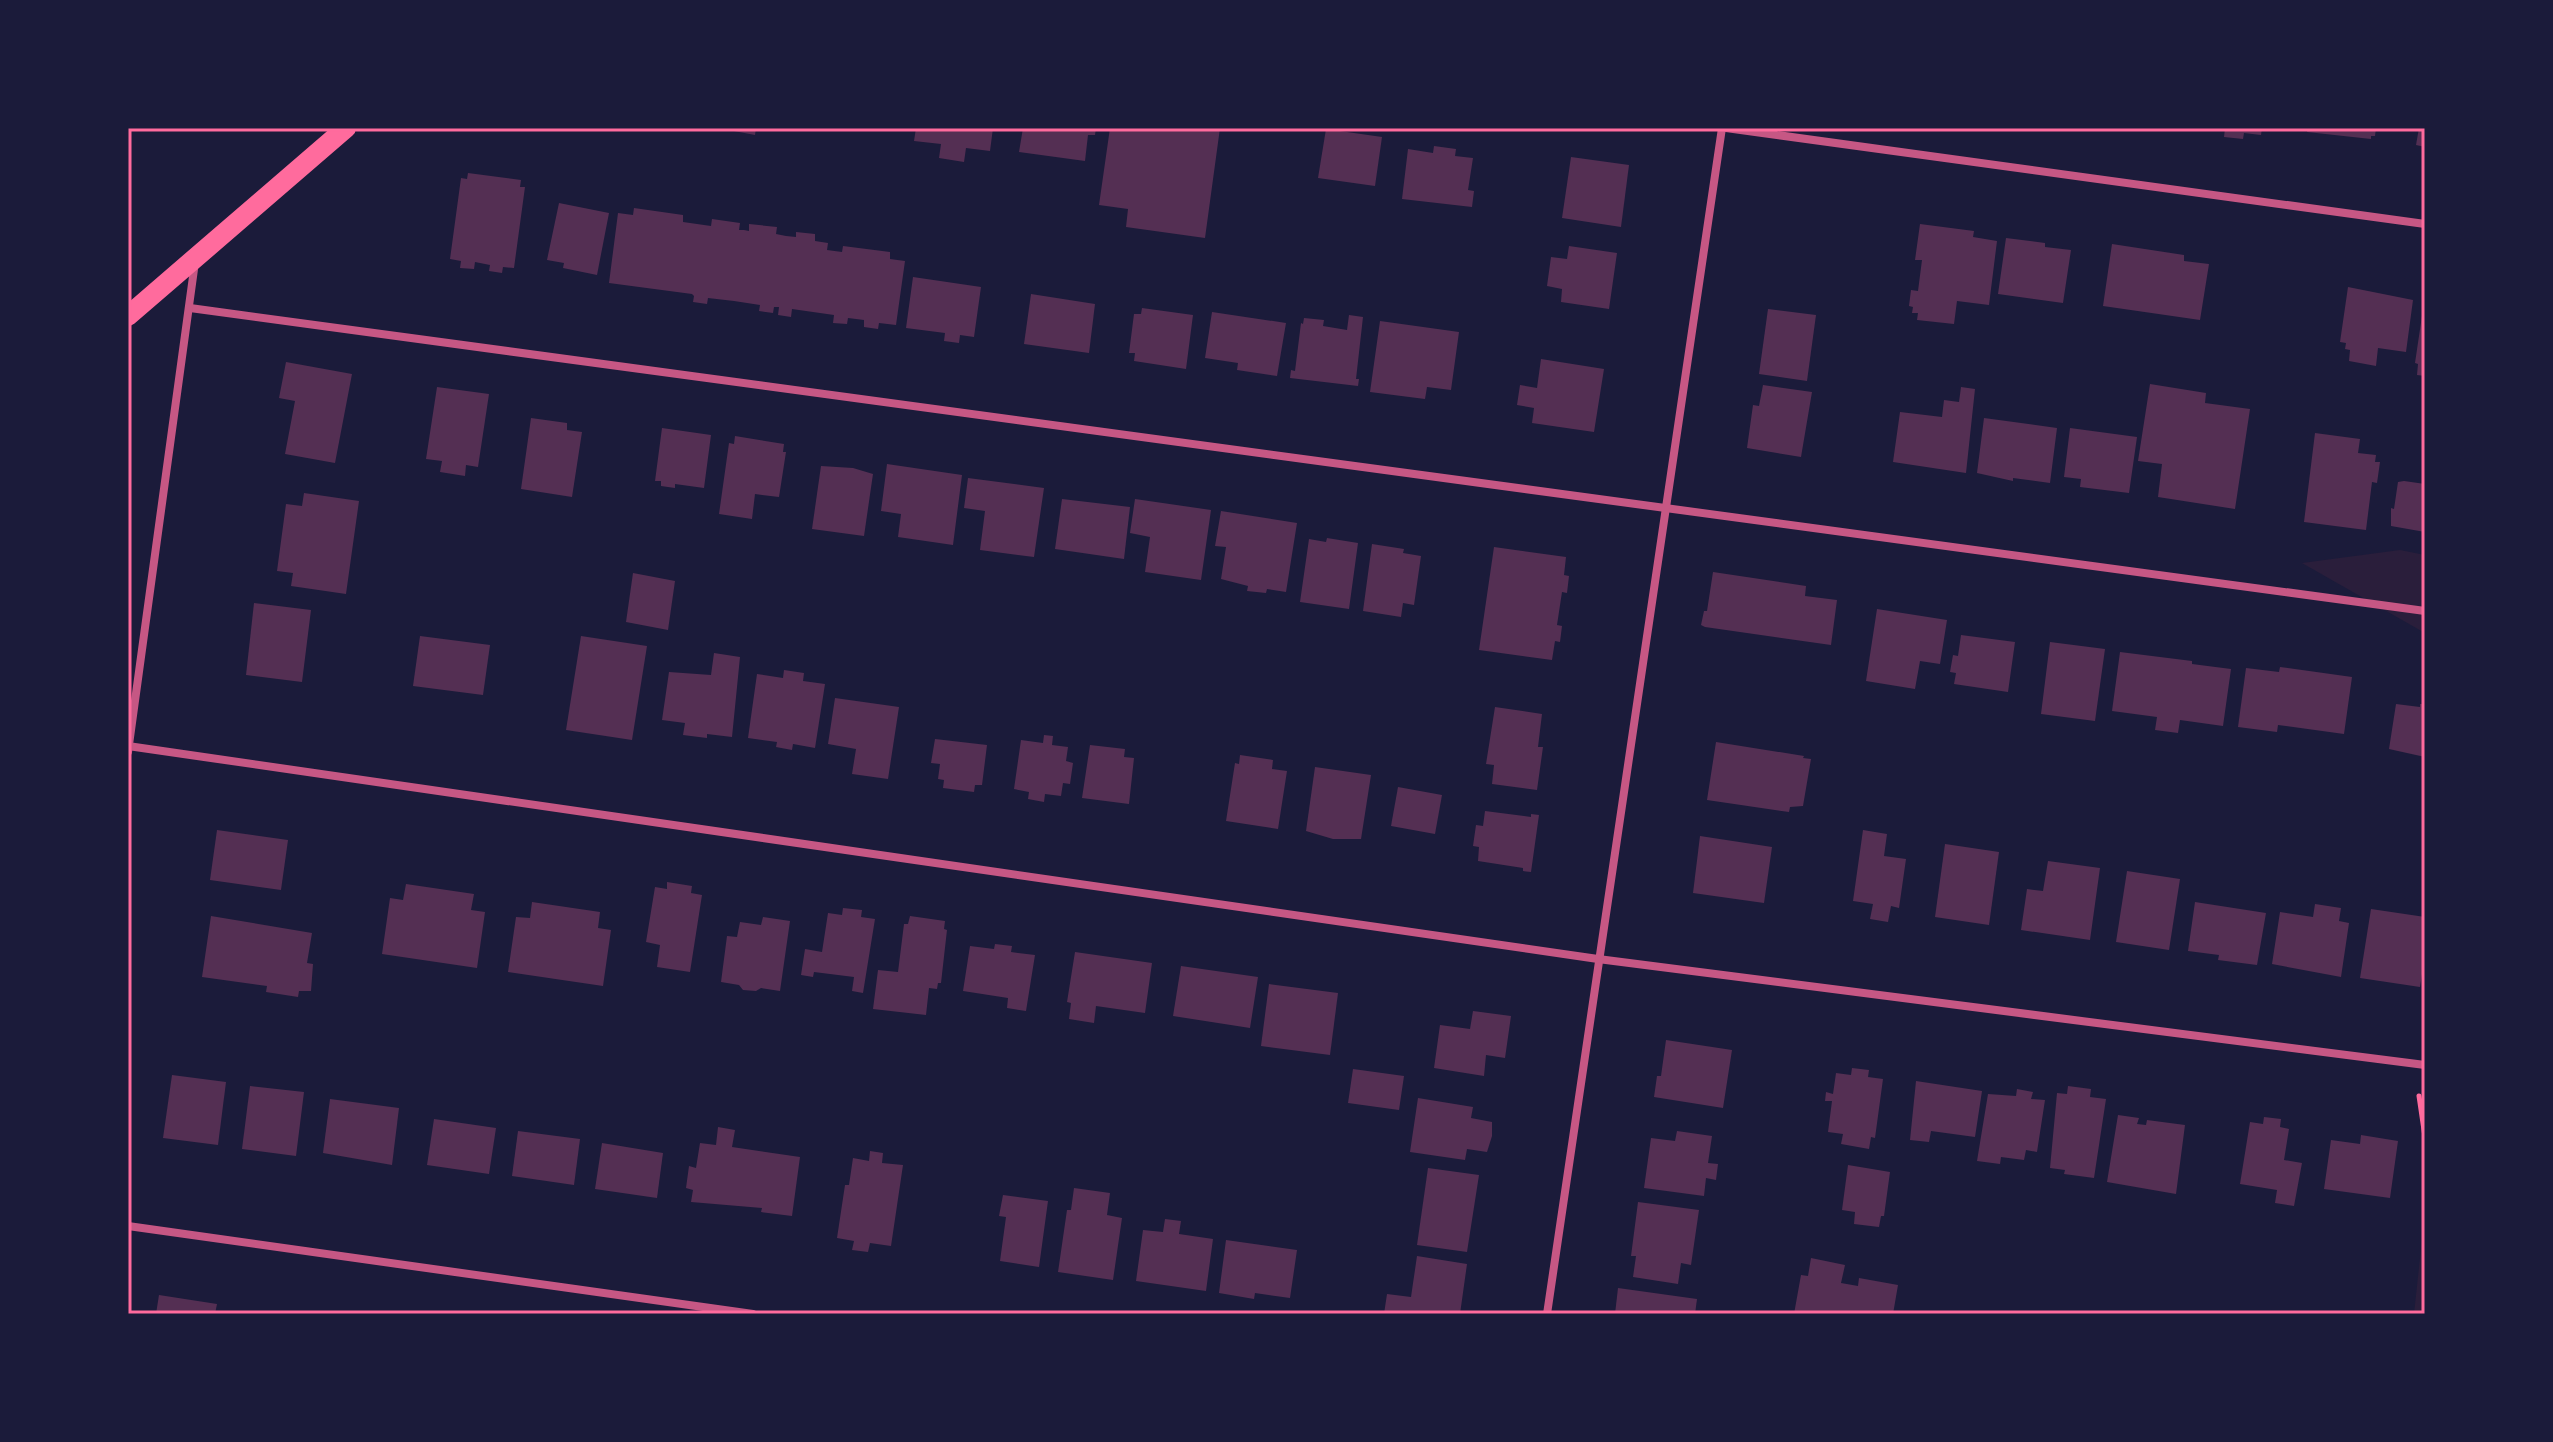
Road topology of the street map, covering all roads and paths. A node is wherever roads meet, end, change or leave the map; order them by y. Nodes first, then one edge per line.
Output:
1 (346, 128) edge
2 (1724, 128) edge
3 (2425, 224) edge
4 (196, 257) junction
5 (190, 308) junction
6 (128, 316) edge
7 (1665, 508) junction
8 (2425, 611) edge
9 (128, 746) edge
10 (128, 752) edge
11 (1598, 959) junction
12 (2425, 1065) edge
13 (2419, 1096) dead end
14 (2425, 1137) edge
15 (128, 1226) edge
16 (753, 1314) edge
17 (1547, 1314) edge

1 - 4 main road
2 - 3 street
2 - 7 street
4 - 5 street
4 - 6 main road
5 - 7 street
5 - 9 street
7 - 8 street
7 - 11 street
9 - 10 street
9 - 11 street
11 - 12 street
11 - 17 street
13 - 14 path
15 - 16 street

